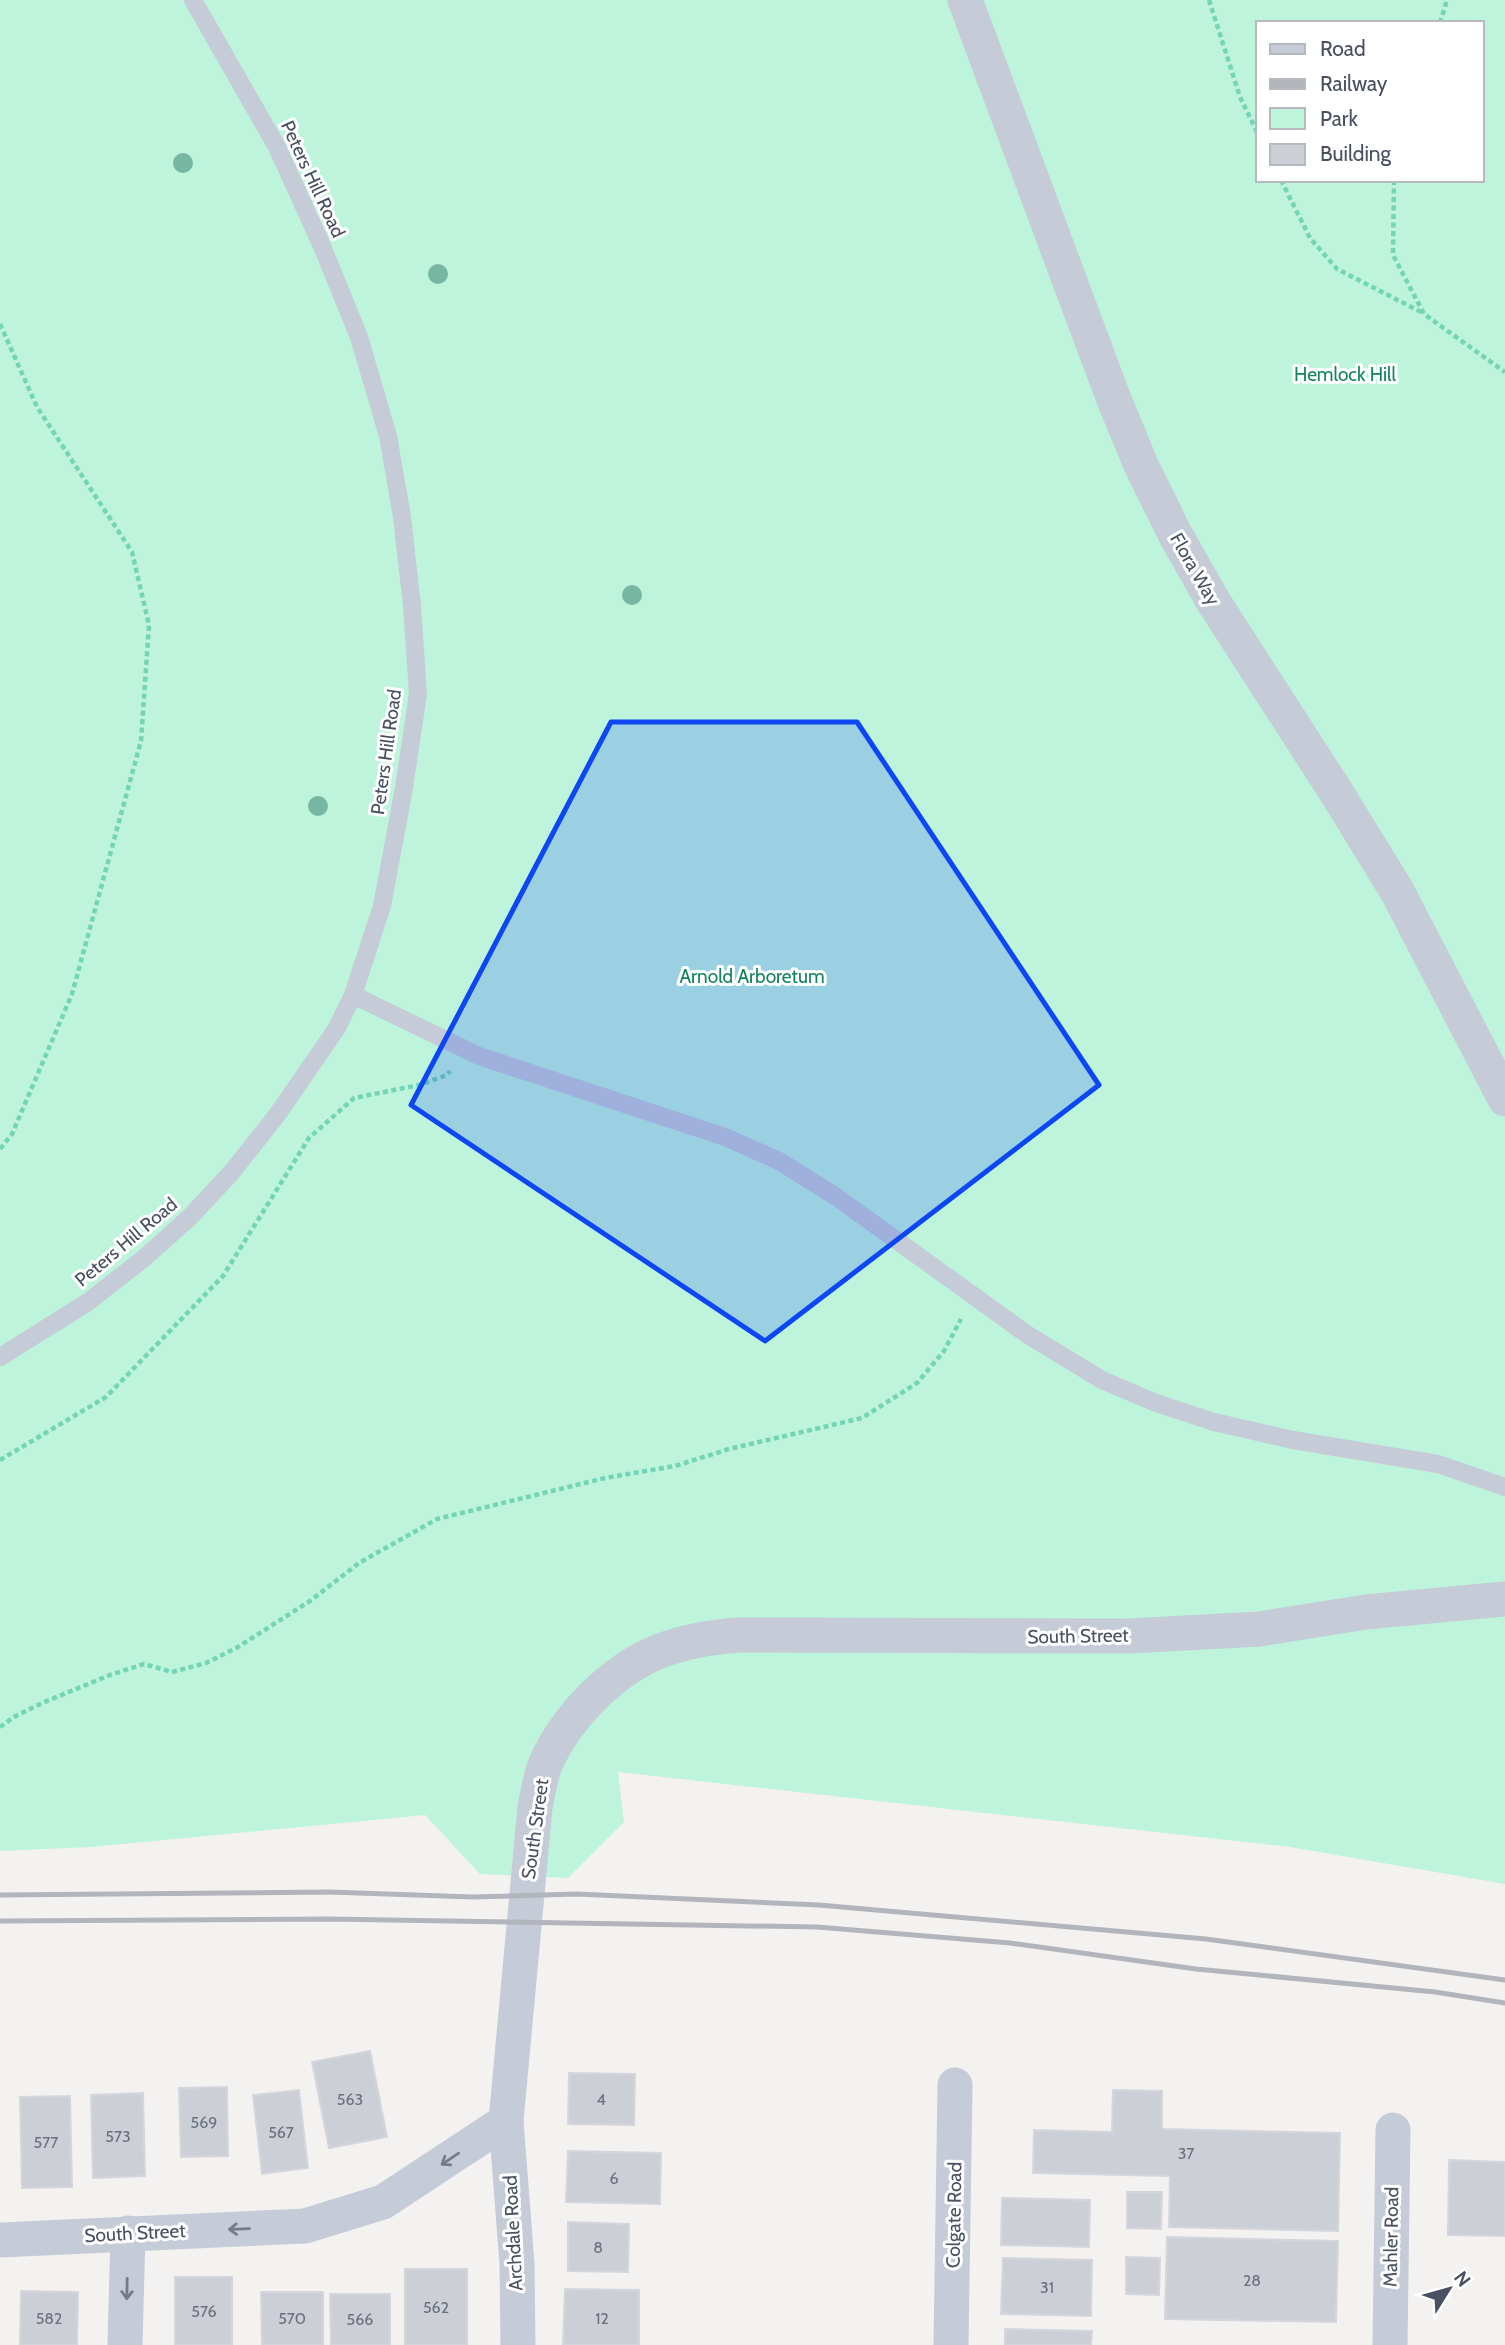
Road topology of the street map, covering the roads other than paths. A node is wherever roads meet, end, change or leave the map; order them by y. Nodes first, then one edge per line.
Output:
1 (193, 0) edge
2 (965, 0) edge
3 (353, 995) junction
4 (1505, 1099) edge
5 (0, 1357) edge
6 (1505, 1487) edge
7 (1505, 1599) edge
8 (955, 2085) dead end
9 (506, 2121) junction
10 (1392, 2130) dead end
11 (128, 2233) junction
12 (0, 2240) edge
13 (125, 2345) edge
14 (518, 2345) edge
15 (951, 2345) edge
16 (1390, 2345) edge

1 - 3 lane, Peters Hill Road
2 - 4 street, Flora Way
3 - 5 lane, Peters Hill Road
3 - 6 lane
7 - 9 street, South Street
8 - 15 street, Colgate Road
9 -> 11 street, South Street
9 - 14 street, Archdale Road
10 - 16 street, Mahler Road
11 - 12 street, South Street
11 -> 13 street

